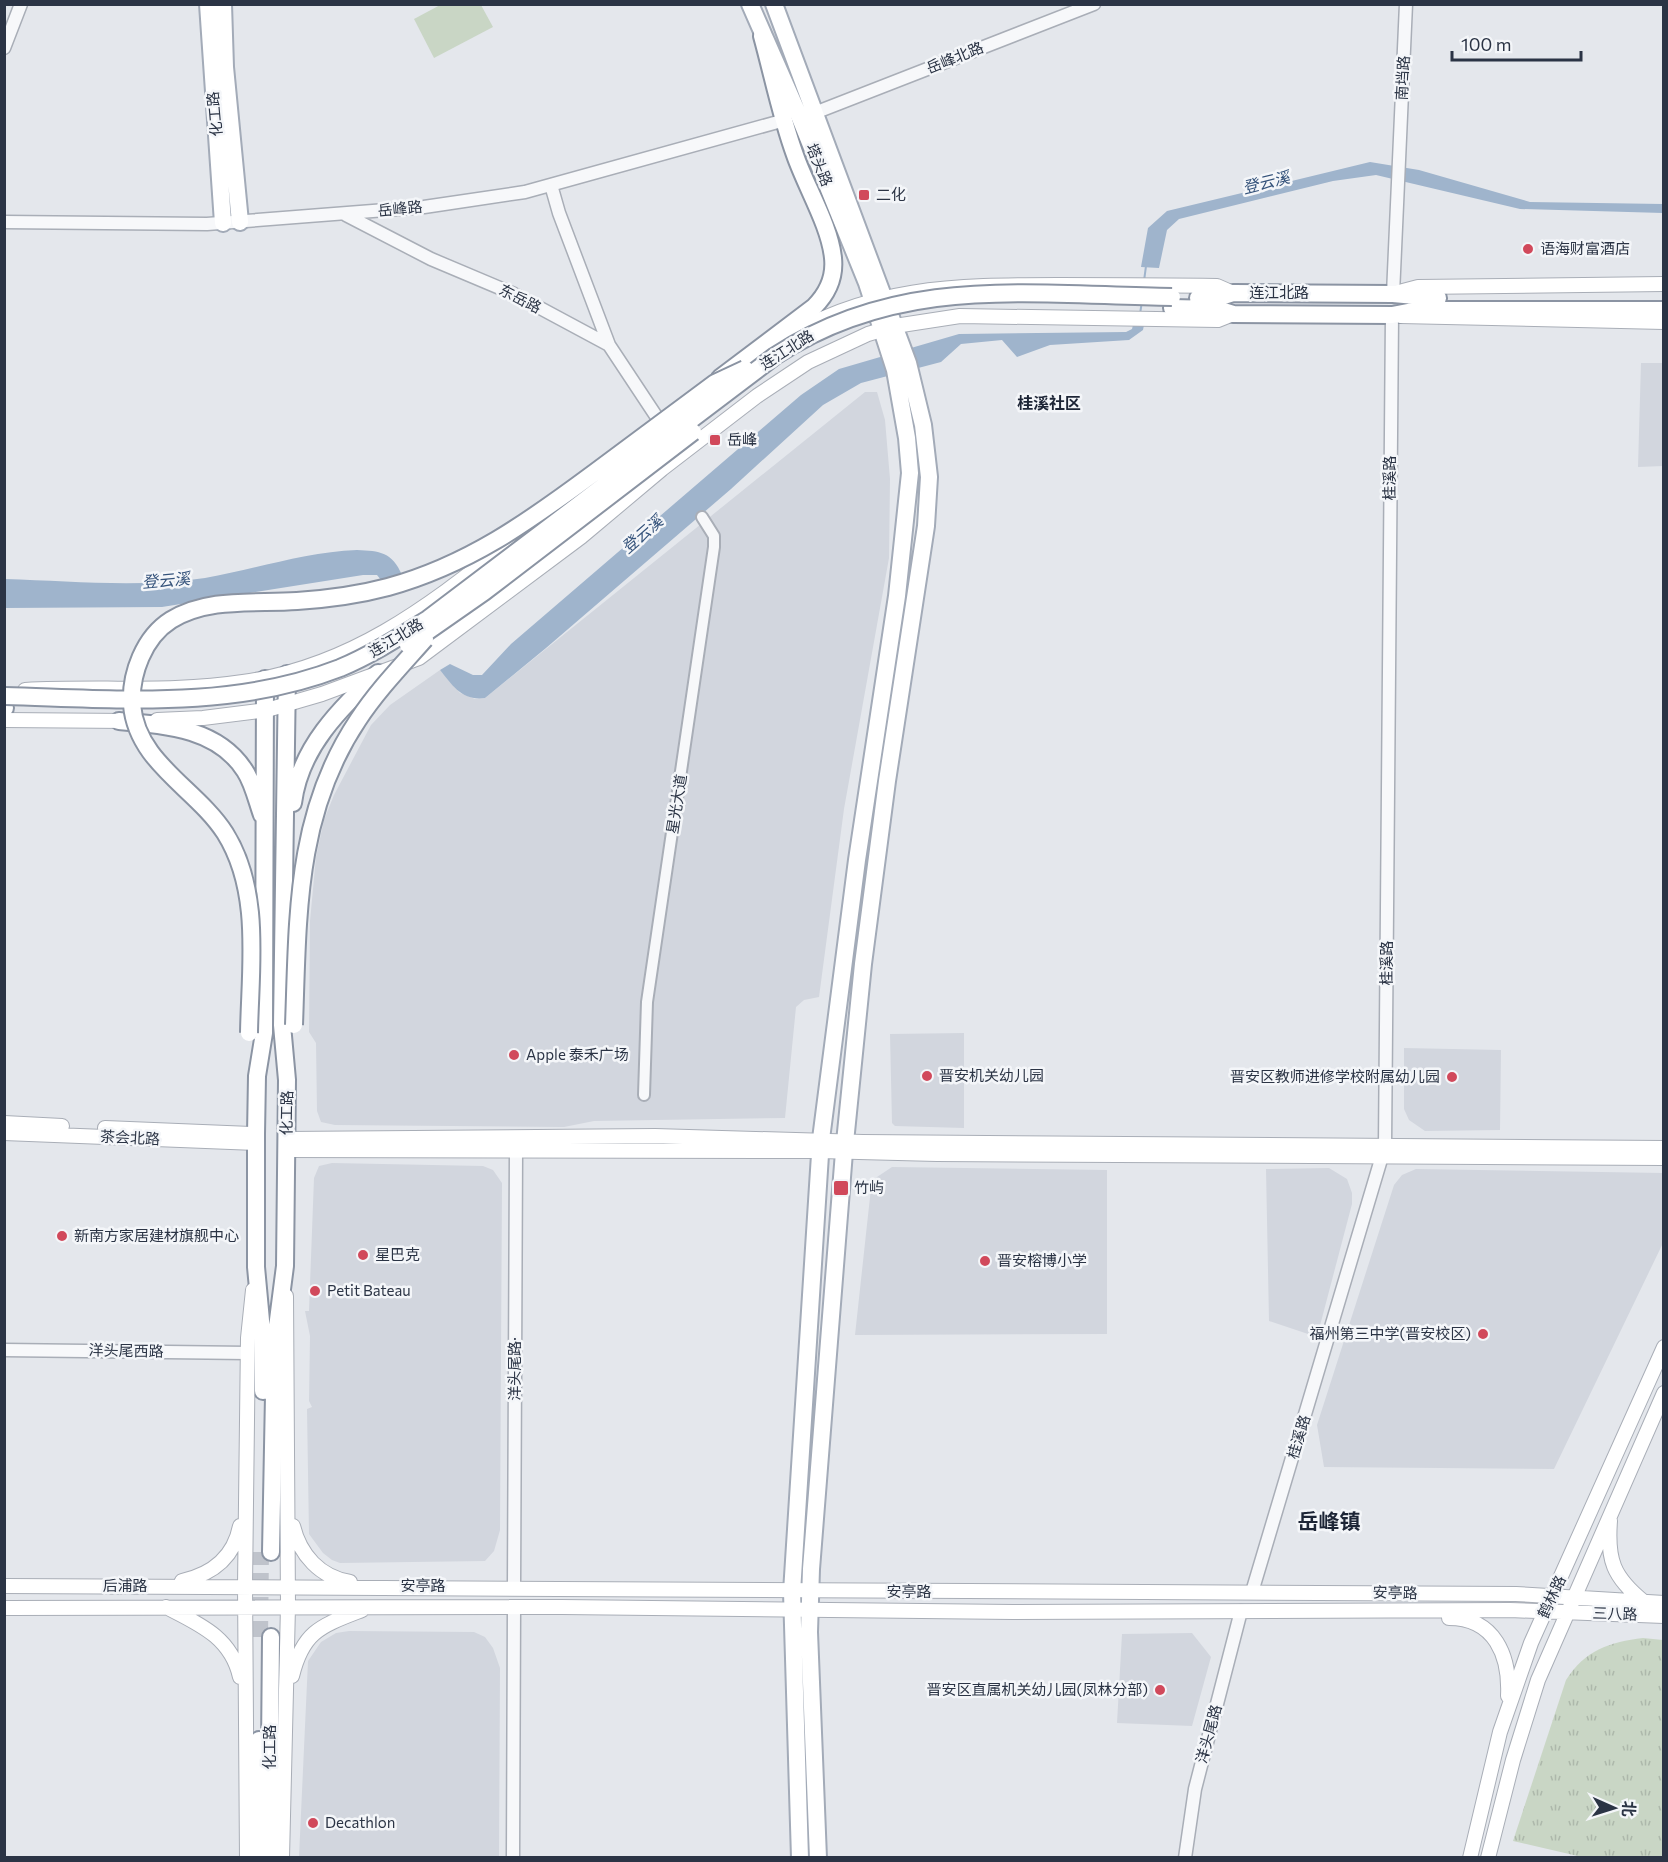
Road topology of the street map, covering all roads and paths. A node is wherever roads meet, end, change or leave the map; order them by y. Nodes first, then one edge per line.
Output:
1 (21, 4) edge
2 (208, 4) edge
3 (224, 4) edge
4 (750, 4) edge
5 (774, 4) edge
6 (1094, 4) edge
7 (1406, 4) edge
8 (762, 36) junction
9 (4, 48) edge
10 (817, 112) junction
11 (785, 120) junction
12 (551, 185) junction
13 (345, 214) junction
14 (4, 222) edge
15 (231, 223) junction
16 (1664, 284) edge
17 (1233, 293) junction
18 (1393, 294) junction
19 (878, 299) junction
20 (1664, 299) edge
21 (1172, 302) junction
22 (1448, 304) junction
23 (1664, 310) edge
24 (1233, 314) junction
25 (1392, 315) junction
26 (1664, 322) edge
27 (888, 328) junction
28 (609, 345) junction
29 (775, 356) junction
30 (715, 383) junction
31 (662, 425) junction
32 (702, 517) dead end
33 (434, 629) junction
34 (378, 673) junction
35 (287, 674) junction
36 (265, 678) junction
37 (4, 691) edge
38 (287, 704) junction
39 (5, 706) edge
40 (267, 710) junction
41 (119, 721) junction
42 (266, 826) junction
43 (284, 887) junction
44 (256, 1076) junction
45 (287, 1080) junction
46 (644, 1095) dead end
47 (4, 1123) edge
48 (4, 1132) edge
49 (256, 1139) junction
50 (286, 1145) junction
51 (820, 1145) junction
52 (845, 1146) junction
53 (1664, 1148) edge
54 (1384, 1151) junction
55 (516, 1152) junction
56 (1664, 1158) edge
57 (285, 1266) junction
58 (256, 1267) junction
59 (1664, 1347) edge
60 (4, 1350) edge
61 (248, 1353) junction
62 (1664, 1393) edge
63 (246, 1491) junction
64 (1612, 1508) junction
65 (288, 1509) junction
66 (165, 1585) junction
67 (4, 1586) edge
68 (245, 1586) junction
69 (288, 1586) junction
70 (370, 1586) junction
71 (514, 1587) junction
72 (792, 1592) junction
73 (809, 1592) junction
74 (1252, 1592) junction
75 (1552, 1596) junction
76 (1572, 1598) junction
77 (1644, 1602) junction
78 (1664, 1603) edge
79 (164, 1606) junction
80 (245, 1606) junction
81 (288, 1606) junction
82 (370, 1606) junction
83 (514, 1607) junction
84 (4, 1608) edge
85 (809, 1609) junction
86 (791, 1610) junction
87 (1241, 1611) junction
88 (1366, 1611) junction
89 (1545, 1611) junction
90 (1566, 1612) junction
91 (1664, 1616) edge
92 (286, 1702) junction
93 (246, 1703) junction
94 (1507, 1709) junction
95 (247, 1857) edge
96 (257, 1857) edge
97 (269, 1857) edge
98 (282, 1857) edge
99 (513, 1857) edge
100 (800, 1857) edge
101 (818, 1857) edge
102 (1185, 1857) edge
103 (1470, 1857) edge
104 (1488, 1857) edge

1 - 9 street
2 - 15 main road, 化工路
3 - 15 main road, 化工路
4 - 8 main road, 塔头路
5 - 10 main road, 塔头路
6 - 10 street, 岳峰北路
7 - 18 street, 南垱路
8 - 11 main road
8 - 19 main road, 塔头路
10 - 19 main road, 塔头路
11 - 12 street, 岳峰路
11 - 30 main road, bridge
12 - 13 street, 岳峰路
12 - 28 street
13 - 15 street, 岳峰路
13 - 28 street, 东岳路
14 - 15 street, 岳峰路
16 - 18 main road
17 - 18 main road, 连江北路
17 - 19 main road
17 - 21 main road, 连江北路
18 - 22 main road, 连江北路
19 - 27 main road
19 - 31 main road
20 - 22 main road, 连江北路
21 - 24 main road, 连江北路
21 - 29 main road, 连江北路, bridge
21 - 33 main road, 连江北路, bridge
22 - 23 main road, 连江北路
22 - 25 main road, 连江北路
24 - 25 main road, 连江北路
24 - 27 main road
25 - 26 main road
25 - 54 street, 桂溪路
27 - 34 main road
27 - 51 main road
27 - 52 main road
28 - 31 street, 东岳路
29 - 30 main road, bridge
29 - 39 main road, 连江北路, bridge
30 - 44 main road, bridge
31 - 35 main road
32 - 46 street, 星光大道
33 - 39 main road, 连江北路, bridge
33 - 45 main road, bridge
34 - 38 main road
34 - 43 main road
35 - 36 main road
35 - 38 main road, 化工路
36 - 37 main road
36 - 40 main road, 化工路
38 - 40 main road
38 - 43 main road, 化工路
39 - 41 main road
40 - 41 main road
40 - 42 main road, 化工路
41 - 42 main road
42 - 44 main road, 化工路
43 - 45 main road, 化工路
44 - 49 main road, 化工路
45 - 50 main road, 化工路
47 - 49 main road, 茶会北路
48 - 49 main road, 茶会北路
49 - 58 main road, 化工路
50 - 51 main road
50 - 55 main road
50 - 57 main road, 化工路
51 - 52 main road
51 - 55 main road
51 - 72 main road
52 - 54 main road
52 - 73 main road
53 - 54 main road
54 - 56 main road
54 - 74 street, 桂溪路
55 - 71 street, 洋头尾路·
57 - 58 main road, 化工路
57 - 65 main road
58 - 61 main road
59 - 75 main road, 鹤林路
60 - 61 street, 洋头尾西路
61 - 63 main road
62 - 64 main road, 鹤林路
63 - 66 main road
63 - 68 main road
64 - 76 main road, 鹤林路
64 - 77 main road
65 - 69 main road
65 - 70 main road
66 - 67 main road, 后浦路
66 - 68 main road, 后浦路
68 - 69 main road, 安亭路
68 - 80 main road
69 - 70 main road, 安亭路
69 - 81 main road
70 - 71 main road, 安亭路
71 - 72 main road, 安亭路
72 - 73 main road, 安亭路
72 - 86 main road
73 - 74 main road, 安亭路
73 - 85 main road
74 - 75 main road, 安亭路
75 - 76 main road, 安亭路
75 - 89 main road, 鹤林路
76 - 77 main road, 三八路
76 - 90 main road, 鹤林路
77 - 78 main road, 三八路
79 - 80 main road, 后浦路
79 - 84 main road, 后浦路
79 - 93 main road
80 - 81 main road, 安亭路
80 - 93 main road
81 - 82 main road, 安亭路
81 - 92 main road
82 - 83 main road, 安亭路
82 - 92 main road
83 - 86 main road, 安亭路
83 - 99 street
85 - 86 main road, 安亭路
85 - 87 main road, 安亭路
85 - 101 main road
86 - 100 main road
87 - 88 main road, 安亭路
87 - 102 street, 洋头尾路
88 - 89 main road, 安亭路
88 - 94 main road
89 - 90 main road, 安亭路
89 - 94 main road, 鹤林路
90 - 91 main road, 三八路
90 - 104 main road, 鹤林路
92 - 98 main road
93 - 95 main road
94 - 103 main road, 鹤林路
96 - 97 main road, 化工路

